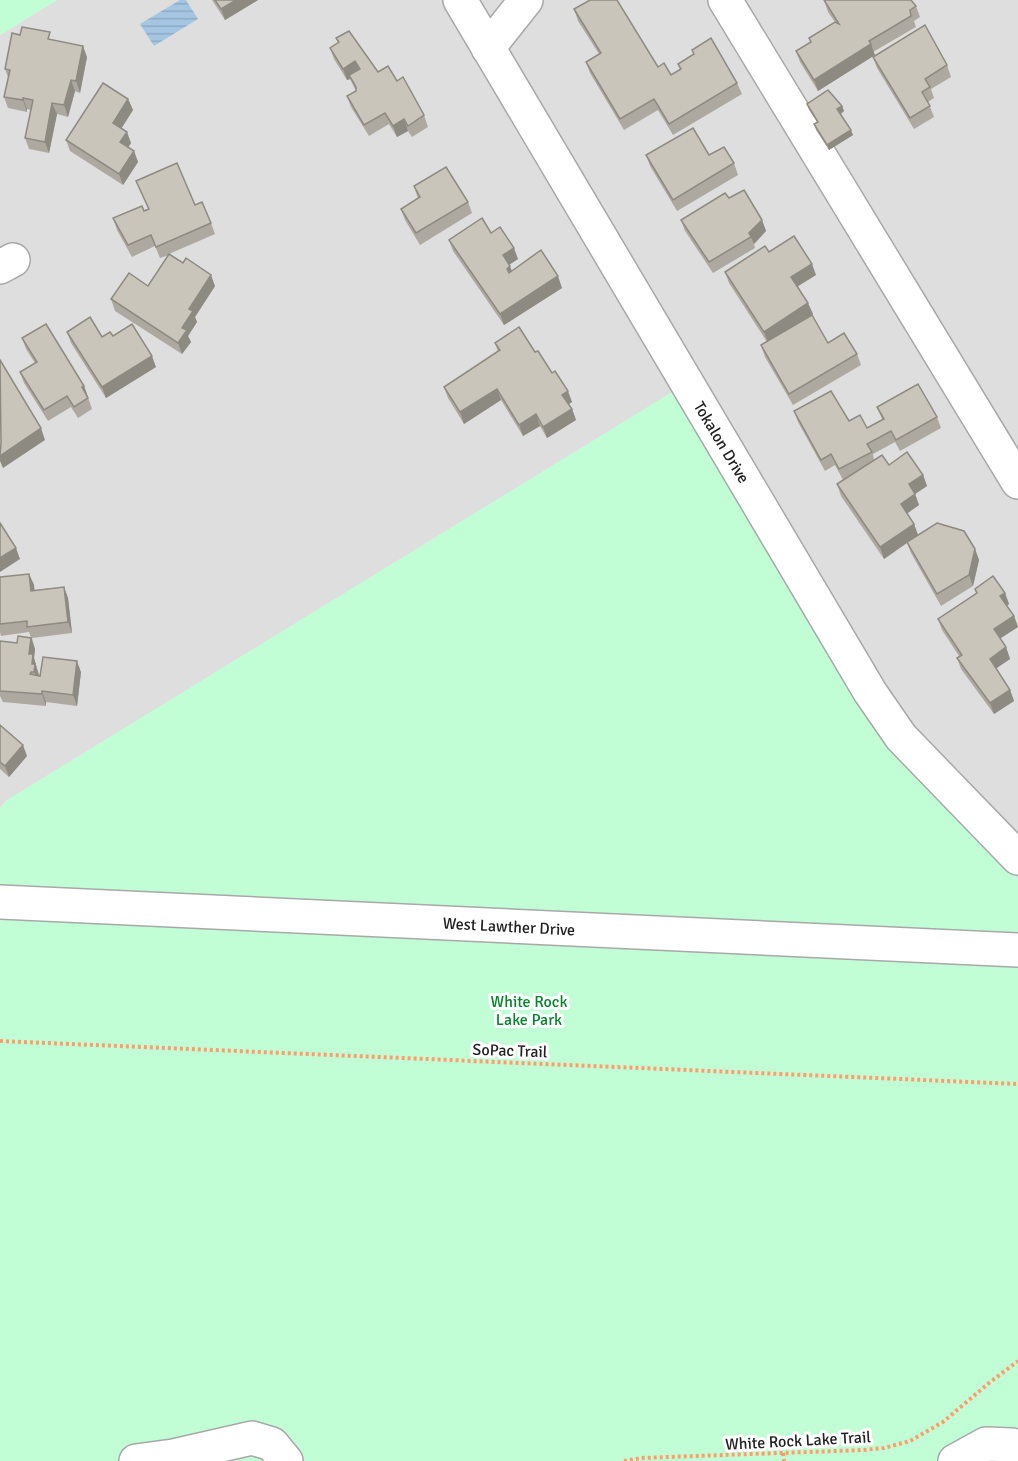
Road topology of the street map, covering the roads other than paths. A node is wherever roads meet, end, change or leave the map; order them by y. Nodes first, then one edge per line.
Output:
1 (460, 0) edge
2 (526, 0) edge
3 (724, 0) edge
4 (488, 48) junction
5 (1018, 482) edge
6 (1018, 858) edge
7 (0, 902) edge
8 (1018, 950) edge
9 (1018, 1452) edge
10 (136, 1461) edge
11 (286, 1461) edge
12 (955, 1461) edge

1 - 4 street, Tokalon Drive
2 - 4 street
3 - 5 street
4 - 6 street, Tokalon Drive
7 - 8 street, West Lawther Drive
9 - 12 street
10 - 11 street

